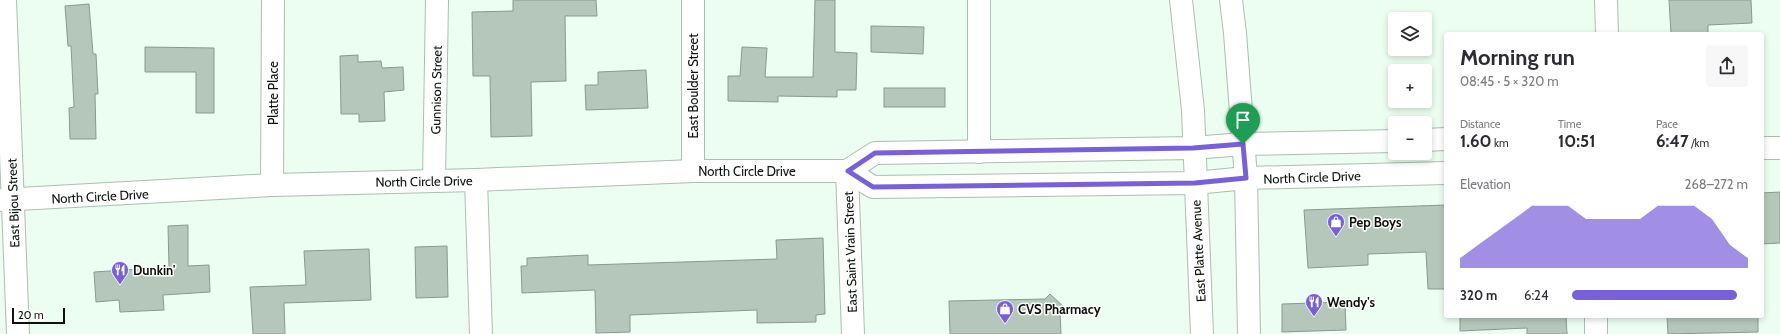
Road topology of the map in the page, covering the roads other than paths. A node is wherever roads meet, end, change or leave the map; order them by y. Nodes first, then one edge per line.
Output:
1 (5, 0) edge
2 (273, 0) edge
3 (437, 0) edge
4 (693, 0) edge
5 (979, 0) edge
6 (1181, 0) edge
7 (1231, 0) edge
8 (1606, 0) edge
9 (1607, 32) edge
10 (1444, 139) edge
11 (1432, 140) edge
12 (1388, 141) edge
13 (1243, 144) junction
14 (1193, 148) junction
15 (1764, 148) edge
16 (1780, 148) edge
17 (979, 152) junction
18 (848, 171) junction
19 (693, 172) junction
20 (1444, 173) edge
21 (1246, 178) junction
22 (476, 180) junction
23 (434, 181) junction
24 (1195, 183) junction
25 (272, 185) junction
26 (7, 200) edge
27 (1596, 318) edge
28 (18, 334) edge
29 (481, 334) edge
30 (852, 334) edge
31 (1202, 334) edge
32 (1249, 334) edge
33 (1596, 334) edge

1 - 26 main road, East Bijou Street
2 - 25 main road, Platte Place
3 - 23 main road, Gunnison Street
4 - 19 main road, East Boulder Street
5 - 17 main road
6 - 14 main road, East Platte Avenue
7 - 13 main road
8 - 9 main road
10 - 11 main road
12 - 13 main road
13 - 14 main road
13 - 21 main road
14 - 17 main road
14 - 24 main road, East Platte Avenue
15 - 16 main road
17 - 18 main road
18 - 19 main road, North Circle Drive
18 - 24 main road, North Circle Drive
18 - 30 main road, East Saint Vrain Street
19 - 22 main road, North Circle Drive
20 - 21 main road, North Circle Drive
21 - 24 main road, North Circle Drive
21 - 32 main road
22 - 23 main road, North Circle Drive
22 - 29 main road
23 - 25 main road, North Circle Drive
24 - 31 main road, East Platte Avenue
25 - 26 main road, North Circle Drive
26 - 28 main road, East Bijou Street
27 - 33 main road

